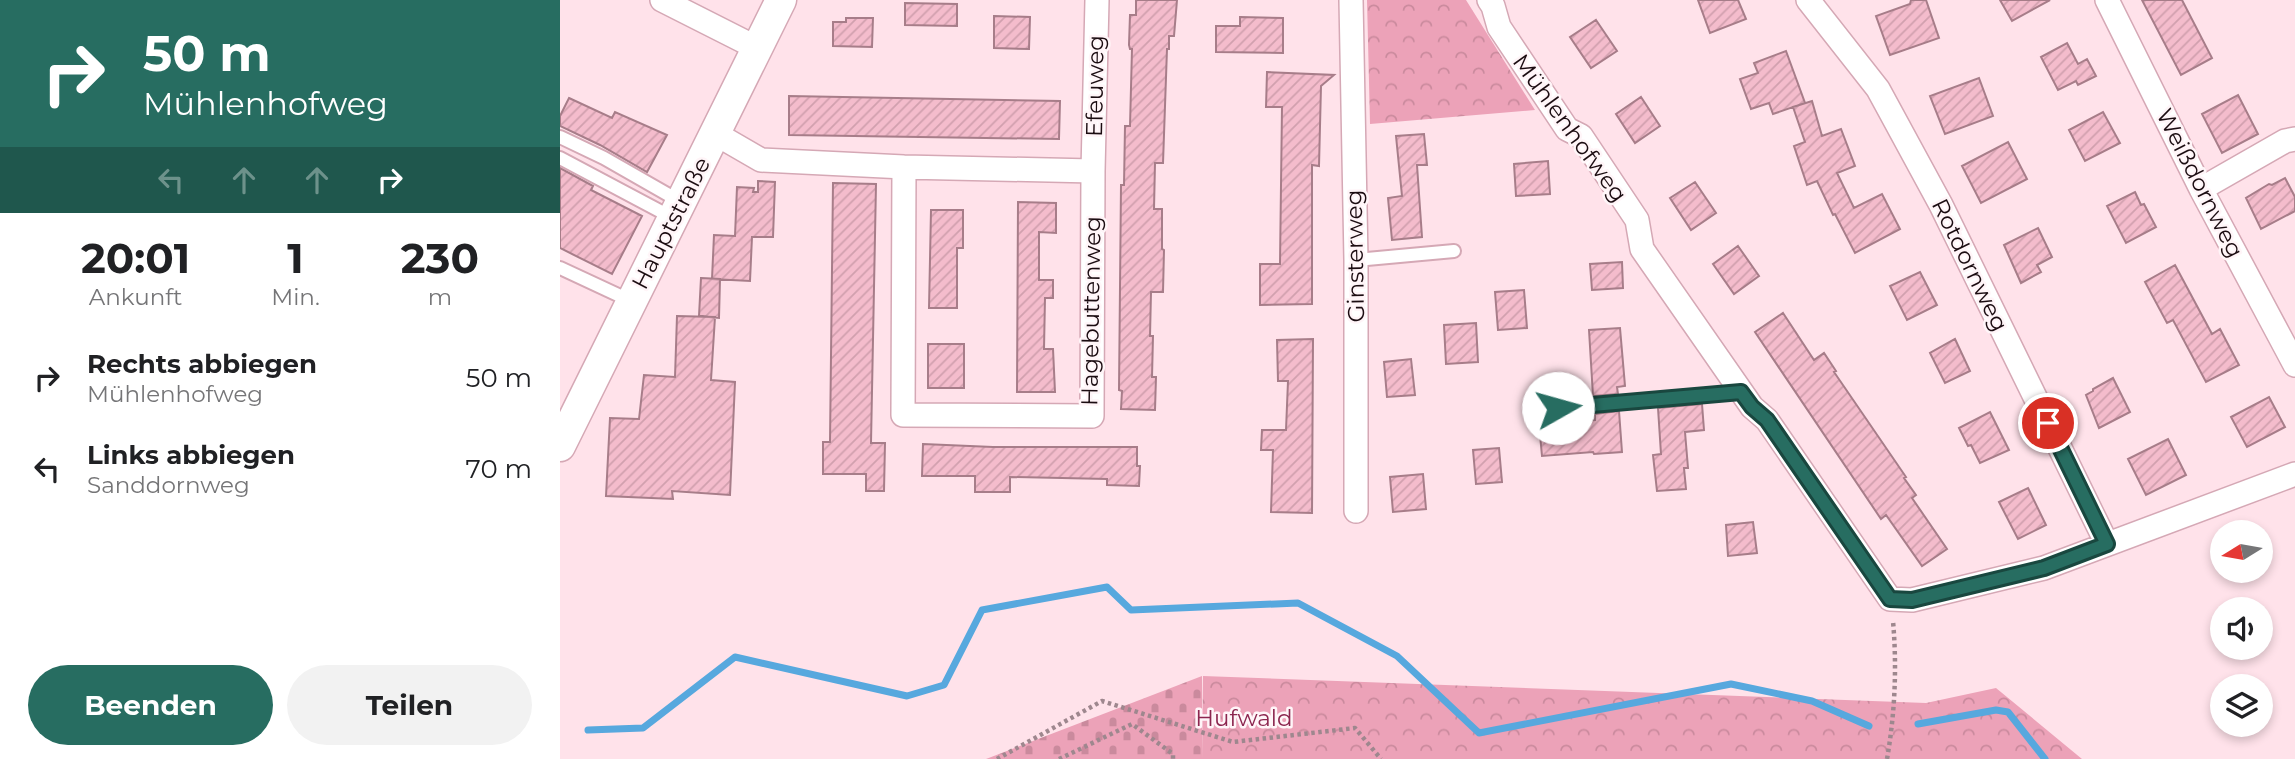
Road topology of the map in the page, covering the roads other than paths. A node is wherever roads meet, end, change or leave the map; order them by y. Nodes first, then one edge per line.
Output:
1 (662, 0) edge
2 (781, 0) edge
3 (1097, 0) edge
4 (1351, 0) edge
5 (1489, 0) edge
6 (1808, 0) edge
7 (2108, 0) edge
8 (757, 48) junction
9 (716, 134) junction
10 (560, 137) edge
11 (2295, 139) edge
12 (560, 158) edge
13 (904, 167) junction
14 (1094, 171) junction
15 (2201, 189) junction
16 (677, 210) junction
17 (1454, 251) dead end
18 (1356, 260) junction
19 (560, 268) edge
20 (631, 301) junction
21 (2295, 365) edge
22 (1741, 392) junction
23 (1558, 408) dead end
24 (560, 446) edge
25 (2295, 474) edge
26 (1356, 512) dead end
27 (2107, 544) junction

1 - 8 street
2 - 8 street, Hauptstraße
3 - 14 street, Efeuweg
4 - 18 street, Ginsterweg
5 - 22 street, Mühlenhofweg
6 - 27 street, Rotdornweg
7 - 15 street, Weißdornweg
8 - 9 street, Hauptstraße
9 - 13 street
9 - 16 street, Hauptstraße
10 - 16 lane
11 - 15 street
12 - 16 lane
13 - 14 street
13 - 14 street, Hagebuttenweg
15 - 21 street, Weißdornweg
16 - 20 street, Hauptstraße
17 - 18 lane
18 - 26 street, Ginsterweg
19 - 20 lane
20 - 24 street, Hauptstraße
22 - 23 lane
22 - 27 street, Mühlenhofweg
25 - 27 street

